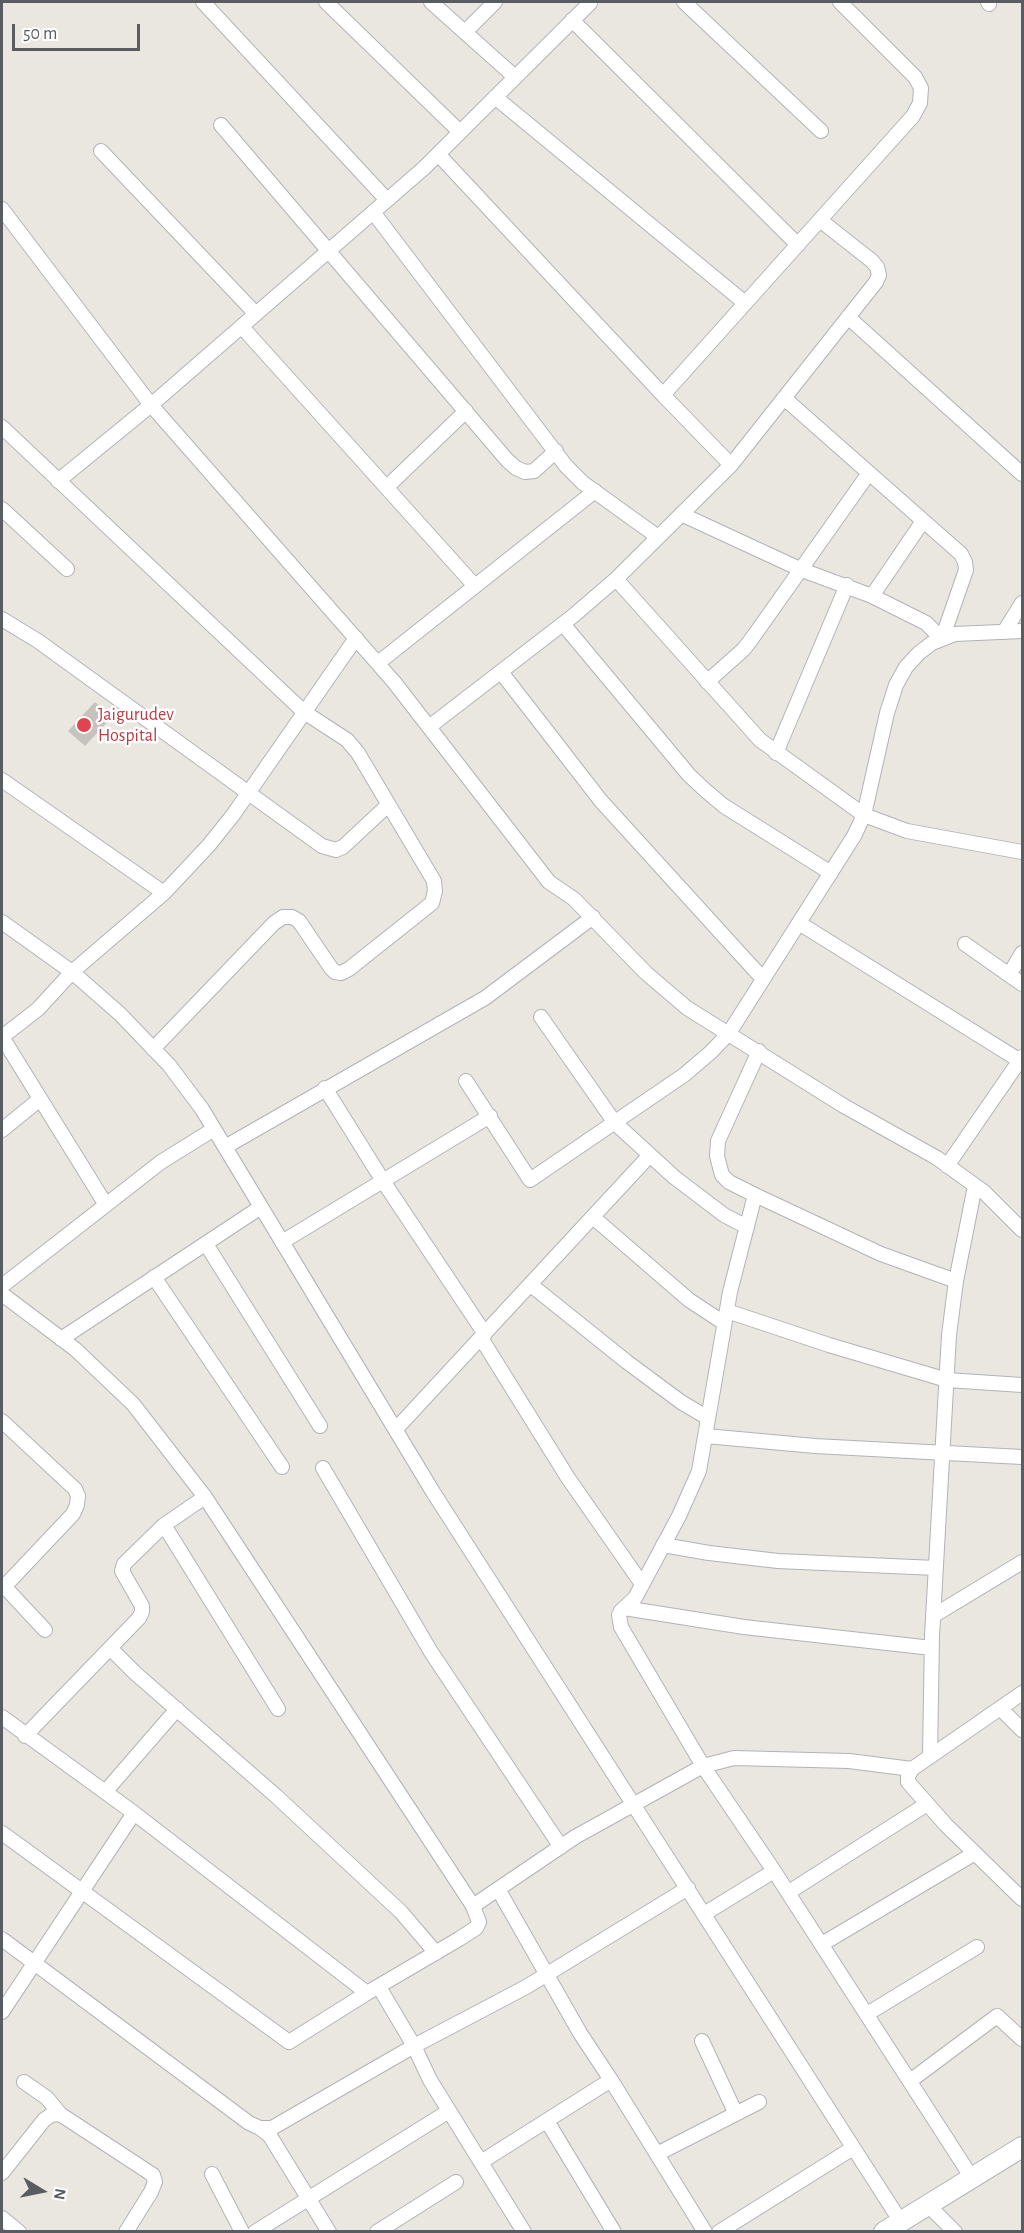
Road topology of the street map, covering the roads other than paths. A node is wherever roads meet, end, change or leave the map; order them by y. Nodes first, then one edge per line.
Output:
1 (202, 2) edge
2 (330, 2) edge
3 (431, 2) edge
4 (495, 2) edge
5 (589, 2) edge
6 (684, 2) edge
7 (846, 3) edge
8 (572, 20) junction
9 (465, 32) junction
10 (515, 77) junction
11 (495, 97) junction
12 (221, 125) dead end
13 (821, 131) dead end
14 (460, 132) junction
15 (101, 151) dead end
16 (438, 154) junction
17 (387, 200) junction
18 (2, 209) edge
19 (373, 212) junction
20 (820, 220) junction
21 (798, 245) junction
22 (329, 251) junction
23 (745, 303) junction
24 (256, 314) junction
25 (848, 316) junction
26 (242, 327) junction
27 (663, 395) junction
28 (784, 398) junction
29 (151, 405) junction
30 (466, 411) junction
31 (2, 427) edge
32 (556, 452) junction
33 (731, 465) junction
34 (869, 473) junction
35 (1023, 474) edge
36 (58, 481) junction
37 (387, 487) junction
38 (595, 491) junction
39 (2, 509) edge
40 (681, 514) junction
41 (923, 520) junction
42 (658, 537) junction
43 (67, 569) dead end
44 (802, 570) junction
45 (615, 579) junction
46 (847, 585) junction
47 (476, 586) junction
48 (872, 596) junction
49 (1023, 603) edge
50 (2, 618) edge
51 (563, 624) junction
52 (1023, 631) edge
53 (1004, 632) junction
54 (356, 638) junction
55 (942, 639) junction
56 (378, 663) junction
57 (501, 672) junction
58 (707, 682) junction
59 (304, 712) junction
60 (429, 727) junction
61 (776, 753) junction
62 (2, 780) edge
63 (248, 792) junction
64 (388, 805) junction
65 (864, 815) junction
66 (1023, 852) edge
67 (831, 873) junction
68 (164, 893) junction
69 (593, 917) junction
70 (2, 922) edge
71 (799, 923) junction
72 (965, 944) dead end
73 (1023, 953) edge
74 (72, 972) junction
75 (1009, 975) junction
76 (763, 979) junction
77 (1023, 984) edge
78 (541, 1017) dead end
79 (729, 1033) junction
80 (2, 1037) edge
81 (153, 1048) junction
82 (759, 1052) junction
83 (1022, 1060) edge
84 (466, 1081) dead end
85 (325, 1088) junction
86 (40, 1099) junction
87 (490, 1116) junction
88 (615, 1123) junction
89 (214, 1129) junction
90 (2, 1130) edge
91 (225, 1147) junction
92 (650, 1155) junction
93 (947, 1166) junction
94 (383, 1181) junction
95 (975, 1186) junction
96 (755, 1195) junction
97 (106, 1205) junction
98 (261, 1207) junction
99 (594, 1218) junction
100 (747, 1227) junction
101 (1023, 1230) edge
102 (282, 1242) junction
103 (206, 1244) junction
104 (154, 1277) junction
105 (956, 1281) junction
106 (531, 1285) junction
107 (2, 1286) edge
108 (2, 1294) edge
109 (725, 1317) junction
110 (483, 1336) junction
111 (61, 1339) junction
112 (947, 1380) junction
113 (1023, 1385) edge
114 (708, 1418) junction
115 (2, 1421) edge
116 (320, 1426) dead end
117 (396, 1429) junction
118 (706, 1436) junction
119 (943, 1454) junction
120 (1023, 1456) edge
121 (282, 1467) dead end
122 (323, 1468) dead end
123 (205, 1497) junction
124 (164, 1525) junction
125 (663, 1545) junction
126 (1023, 1562) edge
127 (936, 1568) junction
128 (642, 1584) junction
129 (3, 1585) edge
130 (624, 1608) junction
131 (933, 1616) junction
132 (45, 1630) dead end
133 (110, 1648) junction
134 (932, 1648) junction
135 (1023, 1693) edge
136 (1000, 1708) junction
137 (278, 1709) dead end
138 (177, 1710) junction
139 (2, 1717) edge
140 (1023, 1730) edge
141 (26, 1736) junction
142 (930, 1756) junction
143 (703, 1766) junction
144 (912, 1769) junction
145 (105, 1792) junction
146 (634, 1804) junction
147 (927, 1804) junction
148 (134, 1813) junction
149 (2, 1833) edge
150 (561, 1847) junction
151 (975, 1853) junction
152 (774, 1871) junction
153 (688, 1888) junction
154 (498, 1889) junction
155 (82, 1892) junction
156 (789, 1892) junction
157 (1023, 1899) edge
158 (473, 1906) junction
159 (704, 1914) junction
160 (2, 1939) edge
161 (822, 1944) junction
162 (977, 1947) dead end
163 (436, 1953) junction
164 (34, 1964) junction
165 (546, 1974) junction
166 (373, 1990) junction
167 (2, 2012) edge
168 (867, 2014) junction
169 (1023, 2039) edge
170 (702, 2041) dead end
171 (414, 2046) junction
172 (611, 2080) junction
173 (910, 2081) junction
174 (24, 2082) dead end
175 (759, 2102) dead end
176 (449, 2111) junction
177 (60, 2114) junction
178 (736, 2114) junction
179 (547, 2121) junction
180 (260, 2128) junction
181 (853, 2148) junction
182 (1023, 2148) edge
183 (657, 2154) junction
184 (481, 2162) junction
185 (2, 2173) edge
186 (212, 2174) dead end
187 (972, 2178) junction
188 (456, 2182) dead end
189 (308, 2199) junction
190 (928, 2205) junction
191 (2, 2218) edge
192 (892, 2227) edge
193 (19, 2232) edge
194 (126, 2232) edge
195 (242, 2232) edge
196 (255, 2232) edge
197 (329, 2232) edge
198 (377, 2232) edge
199 (524, 2232) edge
200 (614, 2232) edge
201 (705, 2232) edge
202 (719, 2232) edge
203 (955, 2232) edge

1 - 17 street
2 - 14 street
3 - 9 street
4 - 9 street
5 - 8 street
6 - 13 street
7 - 20 street
8 - 10 street
8 - 21 street
9 - 10 street
10 - 11 street
11 - 14 street
11 - 23 street
12 - 22 street
14 - 16 street
15 - 24 street
16 - 17 street
16 - 27 street
17 - 19 street
18 - 29 street
19 - 22 street
19 - 32 street
20 - 21 street
20 - 25 street
21 - 23 street
22 - 24 street
22 - 30 street
23 - 27 street
24 - 26 street
25 - 28 street
25 - 35 street
26 - 29 street
26 - 37 street
27 - 33 street
28 - 33 street
28 - 34 street
29 - 36 street
29 - 54 street
30 - 32 street
30 - 37 street
31 - 36 street
32 - 38 street
33 - 40 street
34 - 41 street
34 - 44 street
36 - 59 street
37 - 47 street
38 - 42 street
38 - 47 street
39 - 43 street
40 - 42 street
40 - 44 street
41 - 48 street
41 - 55 street
42 - 45 street
44 - 46 street
44 - 58 street
45 - 51 street
45 - 58 street
46 - 48 street
46 - 61 street
47 - 56 street
48 - 55 street
49 - 53 street
50 - 63 street
51 - 57 street
51 - 67 street
52 - 53 street
53 - 55 street
54 - 56 street
54 - 59 street
55 - 65 street
56 - 60 street
57 - 60 street
57 - 76 street
58 - 61 street
59 - 63 street
59 - 64 street
60 - 69 street
61 - 65 street
62 - 68 street
63 - 64 street
63 - 68 street
64 - 81 street
65 - 66 street
65 - 67 street
67 - 71 street
68 - 74 street
69 - 79 street
69 - 85 street
70 - 74 street
71 - 76 street
71 - 83 street
72 - 75 street
73 - 75 street
74 - 80 street
74 - 81 street
75 - 77 street
76 - 79 street
78 - 88 street
79 - 82 street
79 - 88 street
80 - 86 street
81 - 89 street
82 - 93 street
82 - 96 street
83 - 93 street
84 - 87 street
85 - 91 street
85 - 94 street
86 - 90 street
86 - 97 street
87 - 88 street
87 - 94 street
88 - 92 street
89 - 91 street
89 - 97 street
91 - 98 street
92 - 99 street
92 - 100 street
93 - 95 street
94 - 102 street
94 - 110 street
95 - 101 street
95 - 105 street
96 - 100 street
96 - 105 street
97 - 107 street
98 - 102 street
98 - 103 street
99 - 106 street
99 - 109 street
100 - 109 street
102 - 117 street
103 - 104 street
103 - 116 street
104 - 111 street
104 - 121 street
105 - 112 street
106 - 110 street
106 - 114 street
108 - 111 street
109 - 112 street
109 - 114 street
110 - 117 street
110 - 128 street
111 - 123 street
112 - 113 street
112 - 119 street
114 - 118 street
115 - 129 street
117 - 146 street
118 - 119 street
118 - 125 street
119 - 120 street
119 - 127 street
122 - 150 street
123 - 124 street
123 - 158 street
124 - 133 street
124 - 137 street
125 - 127 street
125 - 128 street
126 - 131 street
127 - 131 street
128 - 130 street
129 - 132 street
130 - 134 street
130 - 143 street
131 - 134 street
133 - 138 street
133 - 141 street
134 - 142 street
135 - 136 street
136 - 140 street
136 - 142 street
138 - 145 street
138 - 163 street
139 - 141 street
141 - 145 street
142 - 144 street
143 - 144 street
143 - 146 street
143 - 152 street
144 - 147 street
145 - 148 street
146 - 150 street
146 - 153 street
147 - 151 street
147 - 156 street
148 - 155 street
148 - 166 street
149 - 155 street
150 - 154 street
151 - 157 street
151 - 161 street
152 - 156 street
152 - 159 street
153 - 159 street
153 - 165 street
154 - 158 street
154 - 165 street
155 - 164 street
155 - 166 street
156 - 161 street
158 - 163 street
159 - 181 street
160 - 164 street
161 - 168 street
162 - 168 street
163 - 166 street
164 - 167 street
164 - 180 street
165 - 171 street
165 - 172 street
166 - 171 street
168 - 173 street
169 - 173 street
170 - 178 street
171 - 176 street
171 - 180 street
172 - 179 street
172 - 183 street
173 - 187 street
174 - 177 street
175 - 178 street
176 - 184 street
176 - 189 street
177 - 185 street
177 - 194 street
178 - 183 street
179 - 184 street
179 - 200 street
180 - 189 street
181 - 192 street
181 - 202 street
182 - 187 street
183 - 201 street
184 - 199 street
186 - 195 street
187 - 190 street
188 - 198 street
189 - 196 street
189 - 197 street
190 - 192 street
190 - 203 street
191 - 193 street

